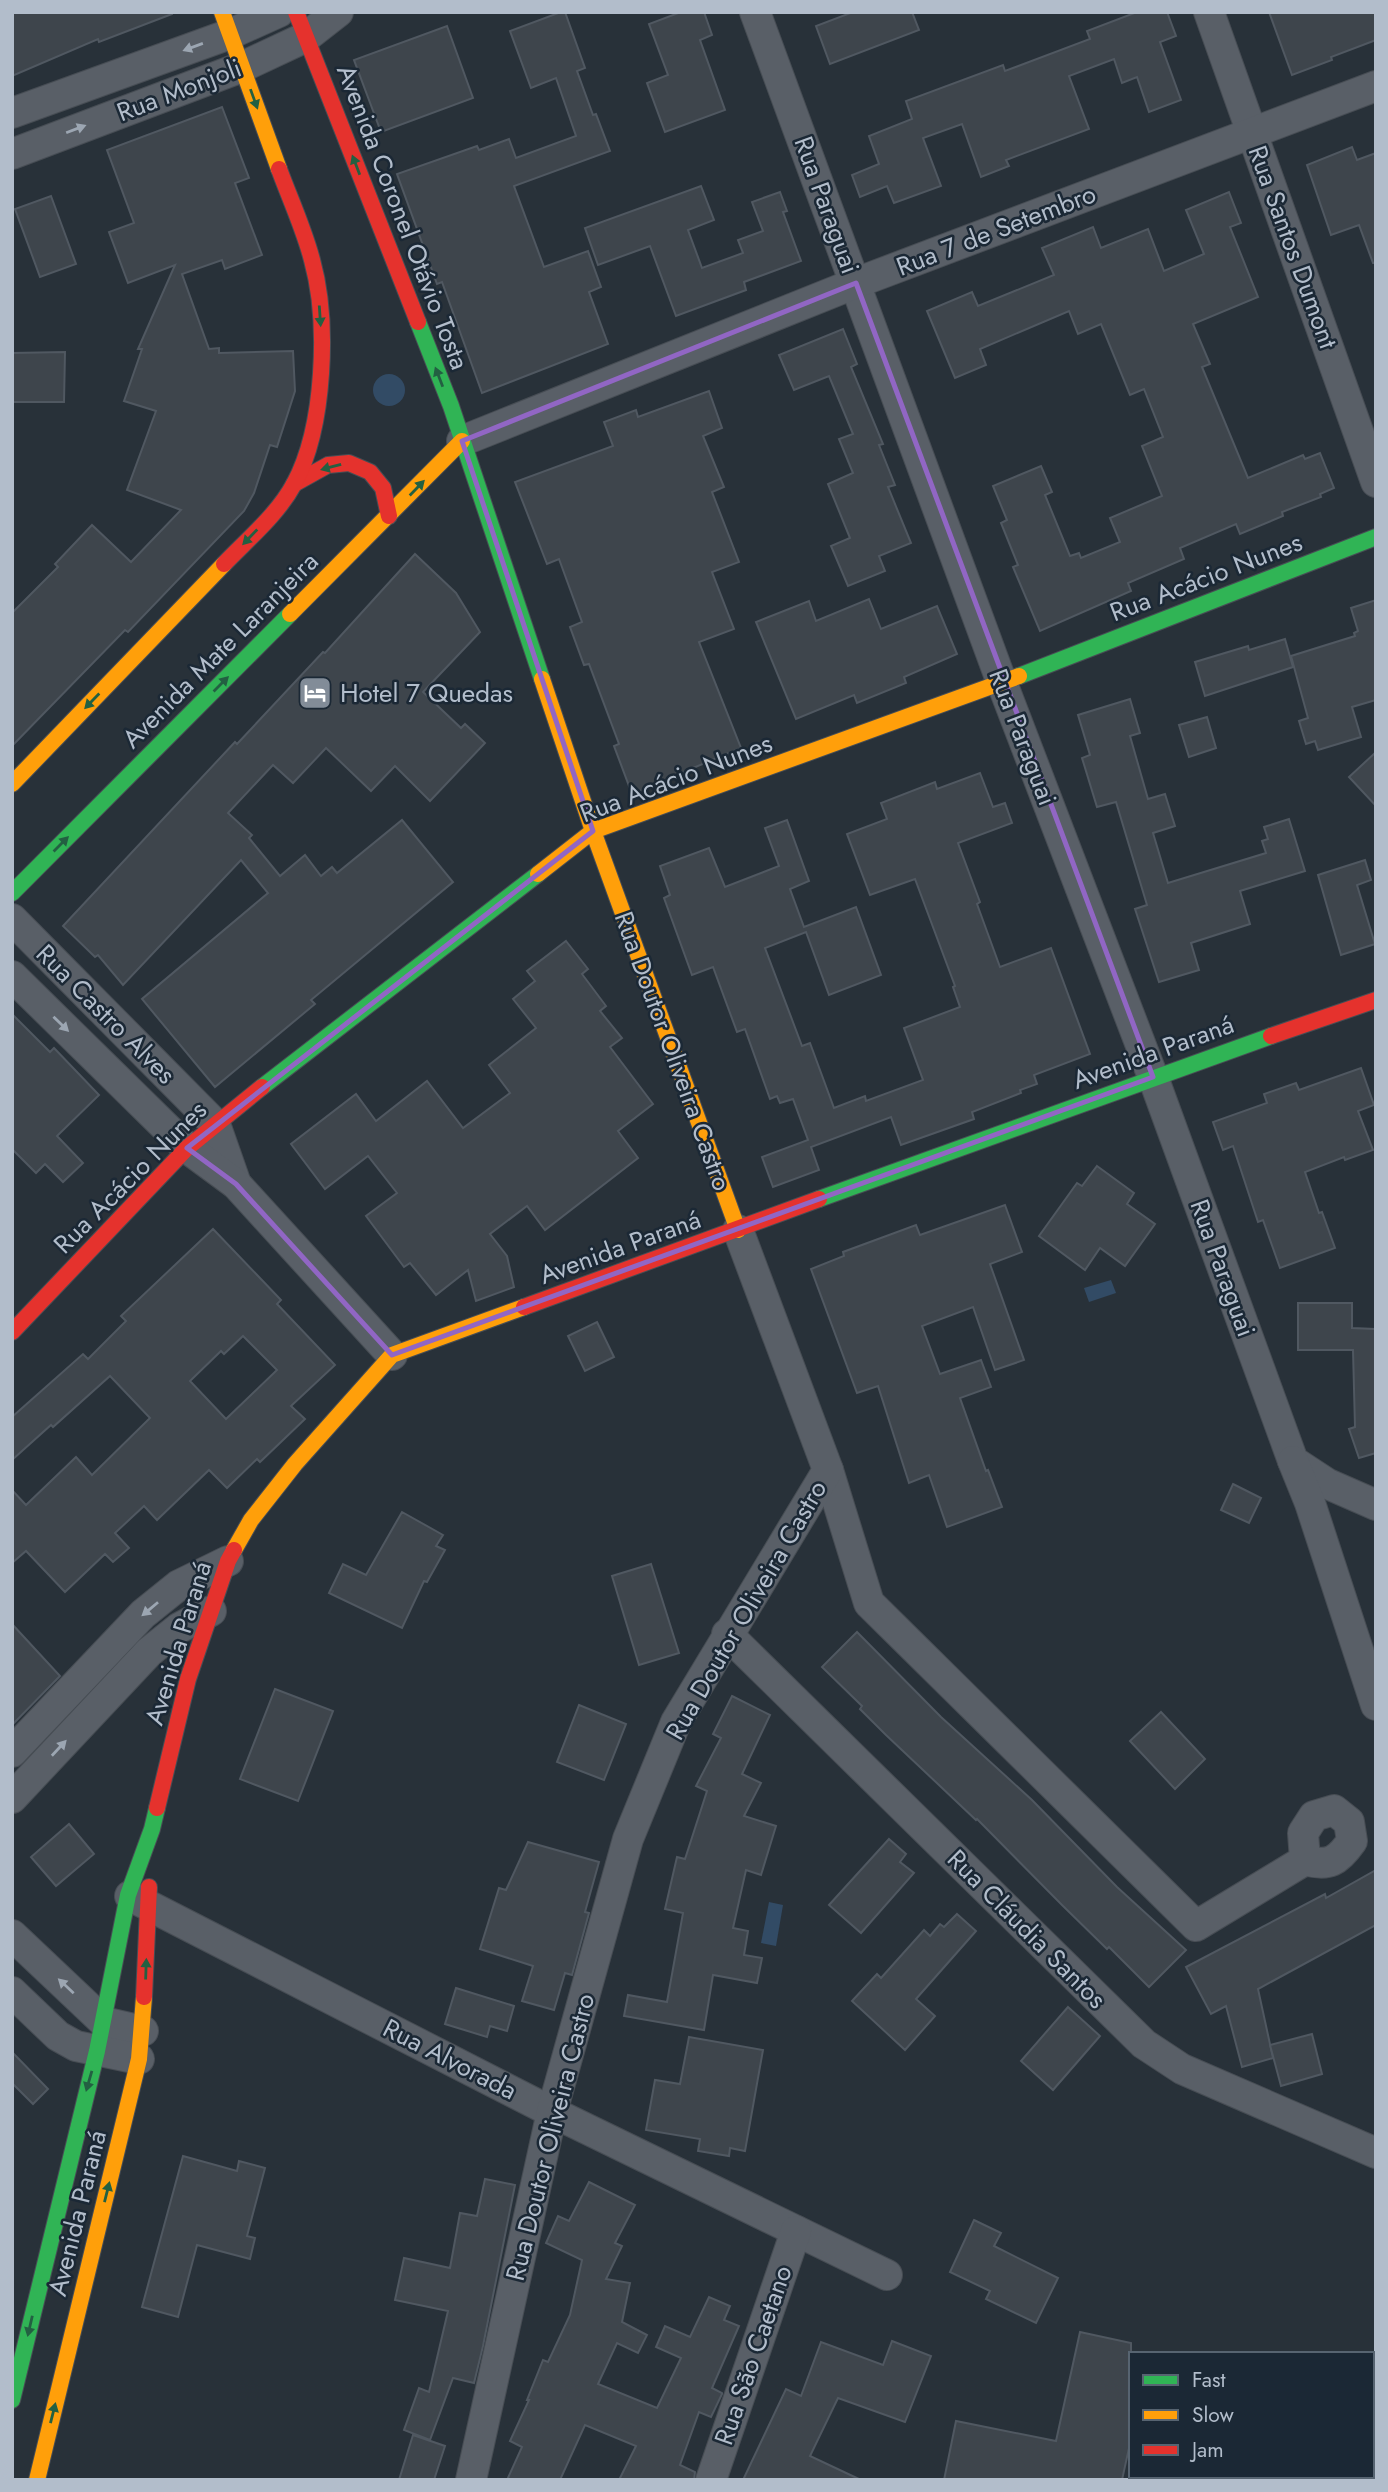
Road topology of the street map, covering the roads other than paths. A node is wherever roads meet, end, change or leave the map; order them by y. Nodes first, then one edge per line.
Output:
1 (279, 12) edge
2 (338, 12) edge
3 (755, 12) edge
4 (1209, 12) edge
5 (226, 23) edge
6 (301, 24) edge
7 (242, 67) junction
8 (1376, 86) edge
9 (12, 113) edge
10 (1252, 134) junction
11 (12, 153) edge
12 (856, 283) junction
13 (462, 441) junction
14 (1376, 482) edge
15 (294, 484) junction
16 (389, 516) junction
17 (1376, 537) edge
18 (1002, 683) junction
19 (12, 784) edge
20 (593, 831) junction
21 (12, 892) edge
22 (12, 919) edge
23 (12, 976) edge
24 (1376, 1000) edge
25 (1153, 1077) junction
26 (215, 1124) junction
27 (187, 1148) junction
28 (236, 1184) junction
29 (738, 1230) junction
30 (12, 1332) edge
31 (391, 1355) junction
32 (1293, 1461) junction
33 (828, 1470) junction
34 (1376, 1505) edge
35 (228, 1561) junction
36 (211, 1611) junction
37 (727, 1634) junction
38 (1376, 1706) edge
39 (12, 1752) edge
40 (12, 1798) edge
41 (152, 1829) junction
42 (1306, 1860) dead end
43 (138, 1899) junction
44 (12, 1935) edge
45 (12, 1992) edge
46 (104, 2022) junction
47 (141, 2045) junction
48 (97, 2051) junction
49 (552, 2112) junction
50 (1376, 2153) edge
51 (796, 2231) junction
52 (887, 2275) dead end
53 (12, 2400) edge
54 (37, 2480) edge
55 (471, 2480) edge
56 (710, 2480) edge

1 - 5 street, Rua Monjoli
2 - 6 street, Rua Monjoli
3 - 12 street, Rua Paraguai
4 - 10 street, Rua Santos Dumont
5 - 7 street
5 -> 9 street, Rua Monjoli
6 - 7 street, Rua Monjoli
13 -> 6 street, Avenida Coronel Otávio Tosta
11 -> 7 street, Rua Monjoli
7 -> 15 street
8 - 10 street, Rua 7 de Setembro
10 - 12 street, Rua 7 de Setembro
10 - 14 street, Rua Santos Dumont
12 - 13 street, Rua 7 de Setembro
12 - 18 street, Rua Paraguai
16 -> 13 street, Avenida Mate Laranjeira
13 - 20 street, Rua Doutor Oliveira Castro
16 -> 15 street
15 -> 19 street, Avenida Mate Laranjeira
21 -> 16 street, Avenida Mate Laranjeira
17 - 18 street, Rua Acácio Nunes
18 - 20 street, Rua Acácio Nunes
18 - 25 street, Rua Paraguai
20 - 26 street, Rua Acácio Nunes
20 - 29 street, Rua Doutor Oliveira Castro
22 - 26 street, Rua Castro Alves
23 -> 27 street, Rua Castro Alves
24 - 25 street, Avenida Paraná
25 - 29 street, Avenida Paraná
25 - 32 street, Rua Paraguai
26 - 27 street, Rua Acácio Nunes
26 - 28 street, Rua Castro Alves
27 - 28 street, Rua Castro Alves
27 - 30 street, Rua Acácio Nunes
28 - 31 street, Rua Castro Alves
29 - 31 street, Avenida Paraná
29 - 33 street, Rua Doutor Oliveira Castro
31 - 35 street, Avenida Paraná
32 - 34 street
32 - 38 street, Rua Paraguai
33 - 37 street, Rua Doutor Oliveira Castro
33 - 42 street
35 - 36 street, Avenida Paraná
35 -> 39 street
40 -> 36 street
36 - 41 street, Avenida Paraná
37 - 49 street, Rua Doutor Oliveira Castro
37 - 50 street, Rua Cláudia Santos
41 - 43 street, Avenida Paraná
41 - 43 street, Avenida Paraná
43 - 46 street, Avenida Paraná
47 -> 43 street, Avenida Paraná
43 - 49 street, Rua Alvorada
46 -> 44 street
45 - 48 street
46 - 47 street
46 - 48 street, Avenida Paraná
47 - 48 street
54 -> 47 street, Avenida Paraná
48 -> 53 street, Avenida Paraná
49 - 51 street, Rua Alvorada
49 - 55 street, Rua Doutor Oliveira Castro
51 - 52 street, Rua Alvorada
51 - 56 street, Rua São Caetano

